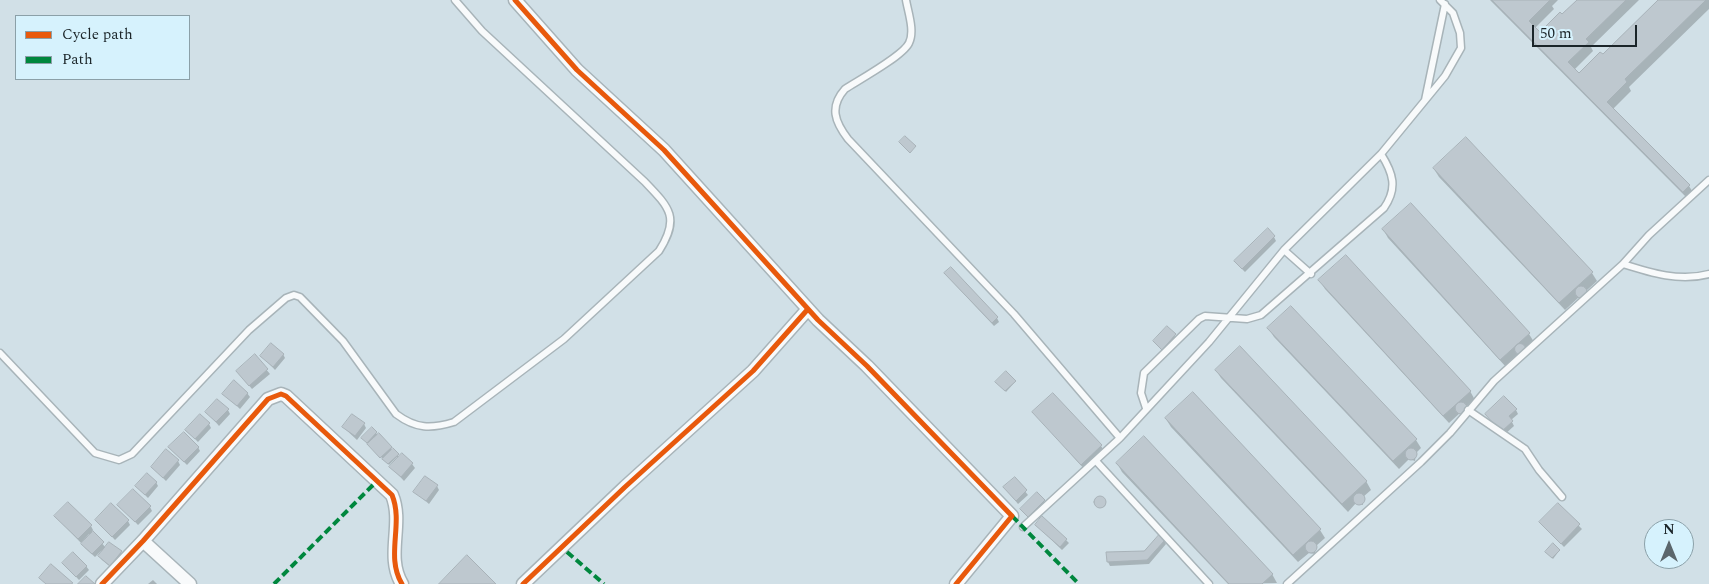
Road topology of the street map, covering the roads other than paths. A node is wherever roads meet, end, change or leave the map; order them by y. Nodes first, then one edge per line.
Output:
1 (455, 0) edge
2 (515, 0) edge
3 (906, 0) edge
4 (1442, 2) edge
5 (1424, 101) junction
6 (1381, 154) junction
7 (1709, 180) edge
8 (1284, 250) junction
9 (1623, 264) junction
10 (1311, 274) junction
11 (1709, 274) edge
12 (808, 309) junction
13 (1229, 318) junction
14 (0, 353) edge
15 (1146, 408) junction
16 (1468, 410) junction
17 (1120, 438) junction
18 (1096, 461) junction
19 (1562, 497) dead end
20 (1023, 527) dead end
21 (144, 541) junction
22 (565, 550) junction
23 (102, 584) edge
24 (190, 584) edge
25 (402, 584) edge
26 (523, 584) edge
27 (534, 584) edge
28 (956, 584) edge
29 (1209, 584) edge
30 (1287, 584) edge

1 - 14 lane
2 - 12 street
3 - 17 lane
4 - 5 lane
4 - 5 lane
5 - 6 lane
6 - 8 lane
6 - 10 lane
7 - 9 lane
8 - 10 lane
8 - 13 lane
9 - 11 lane
9 - 16 lane
10 - 13 lane
12 - 22 street
12 - 28 street
13 - 15 lane
13 - 15 lane
15 - 17 lane
16 - 19 lane
16 - 30 lane
17 - 18 lane
18 - 20 lane
18 - 29 lane
21 - 23 street
21 - 24 street
21 - 25 street
22 - 26 street
22 - 27 street

